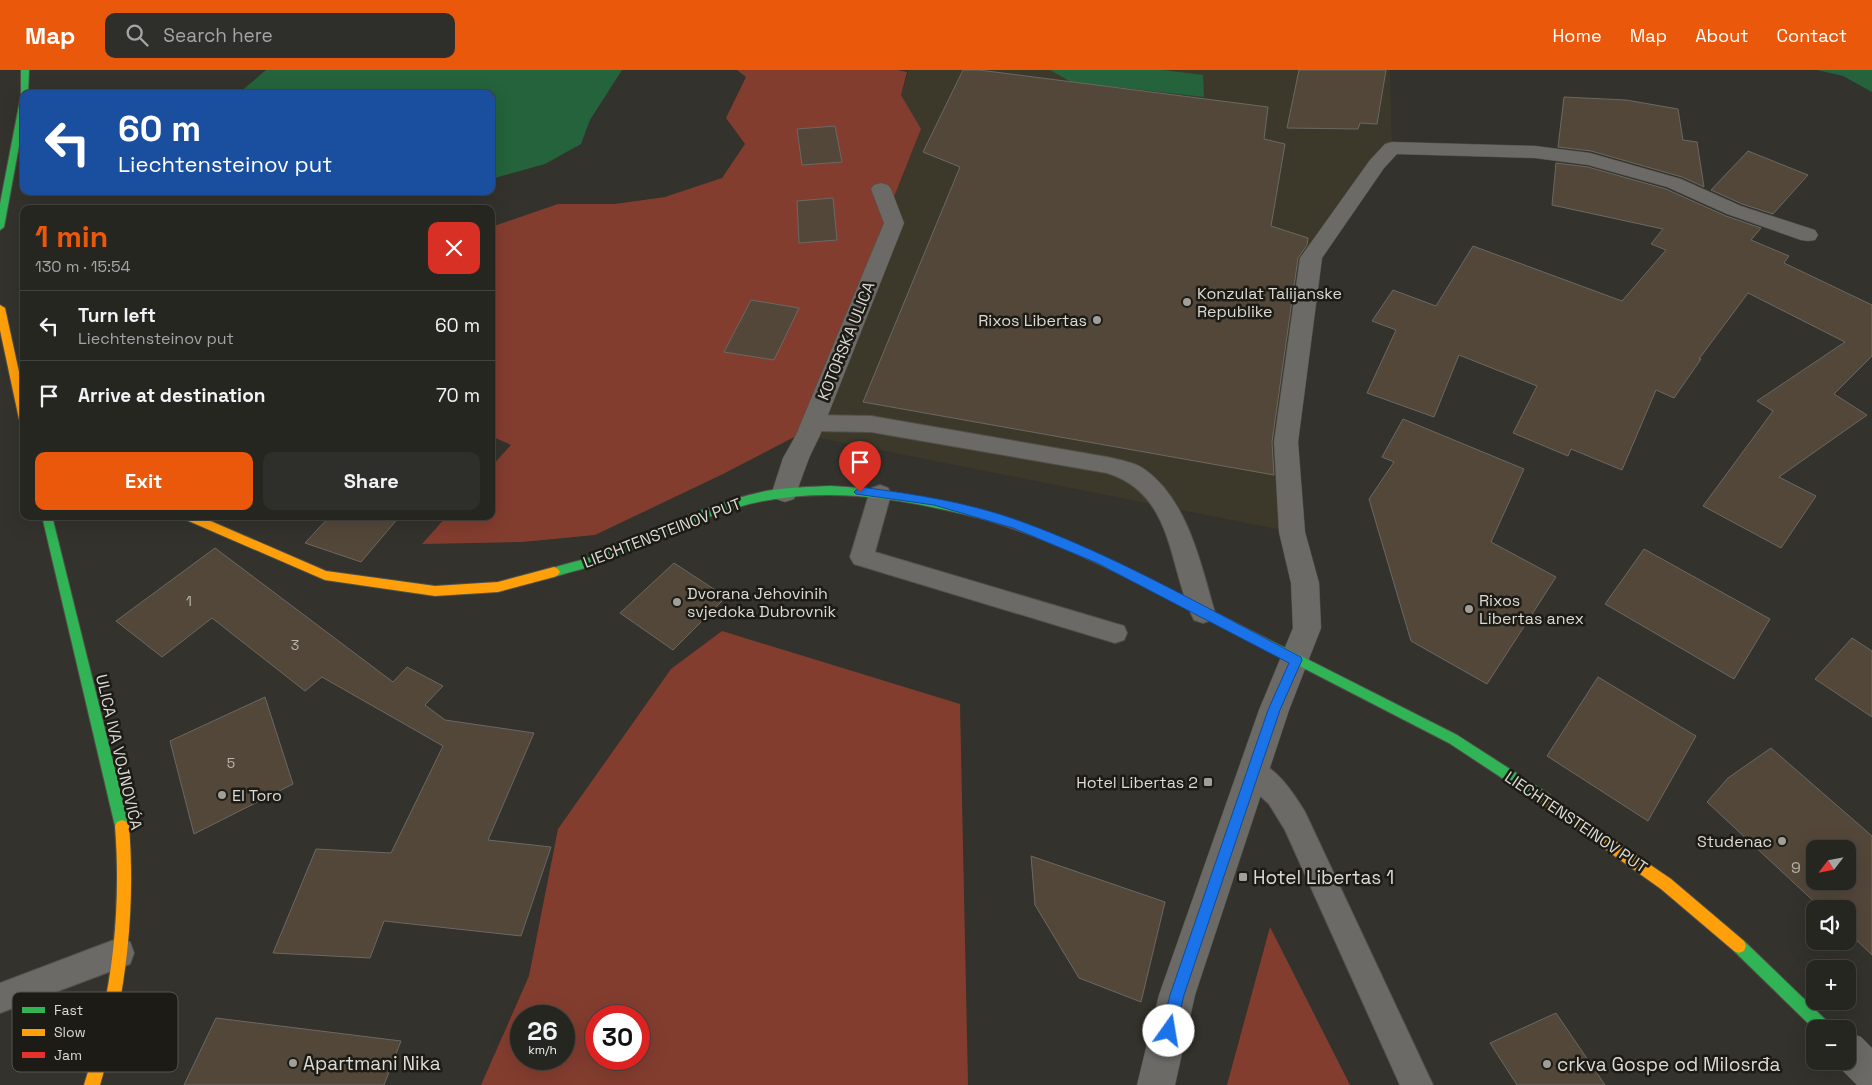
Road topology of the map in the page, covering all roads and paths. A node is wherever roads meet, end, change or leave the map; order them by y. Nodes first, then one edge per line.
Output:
1 (24, 70) edge
2 (24, 90) edge
3 (20, 117) edge
4 (881, 189) dead end
5 (0, 227) edge
6 (1808, 235) dead end
7 (0, 308) edge
8 (20, 400) edge
9 (813, 423) junction
10 (785, 492) junction
11 (880, 494) junction
12 (48, 520) edge
13 (197, 520) edge
14 (1203, 613) junction
15 (1115, 633) dead end
16 (1296, 660) junction
17 (1253, 771) junction
18 (119, 953) junction
19 (16, 992) edge
20 (115, 992) edge
21 (12, 993) edge
22 (0, 998) edge
23 (1817, 1020) edge
24 (1856, 1058) edge
25 (96, 1072) edge
26 (1872, 1074) edge
27 (92, 1085) edge
28 (1156, 1085) edge
29 (1417, 1085) edge

1 - 2 street
3 - 5 street
4 - 9 street, KOTORSKA ULICA
6 - 16 street
7 - 8 street
9 - 10 street, KOTORSKA ULICA
9 - 14 lane
10 - 11 street, LIECHTENSTEINOV PUT
10 - 13 street, LIECHTENSTEINOV PUT
11 - 14 street, LIECHTENSTEINOV PUT
11 - 15 lane
12 - 18 street, ULICA IVA VOJNOVIĆA
14 - 16 street, LIECHTENSTEINOV PUT
16 - 17 street
16 - 23 street, LIECHTENSTEINOV PUT
17 - 28 street
17 - 29 lane
18 - 19 lane
18 - 20 street, ULICA IVA VOJNOVIĆA
21 - 22 lane
24 - 26 street
25 - 27 street, ULICA IVA VOJNOVIĆA

